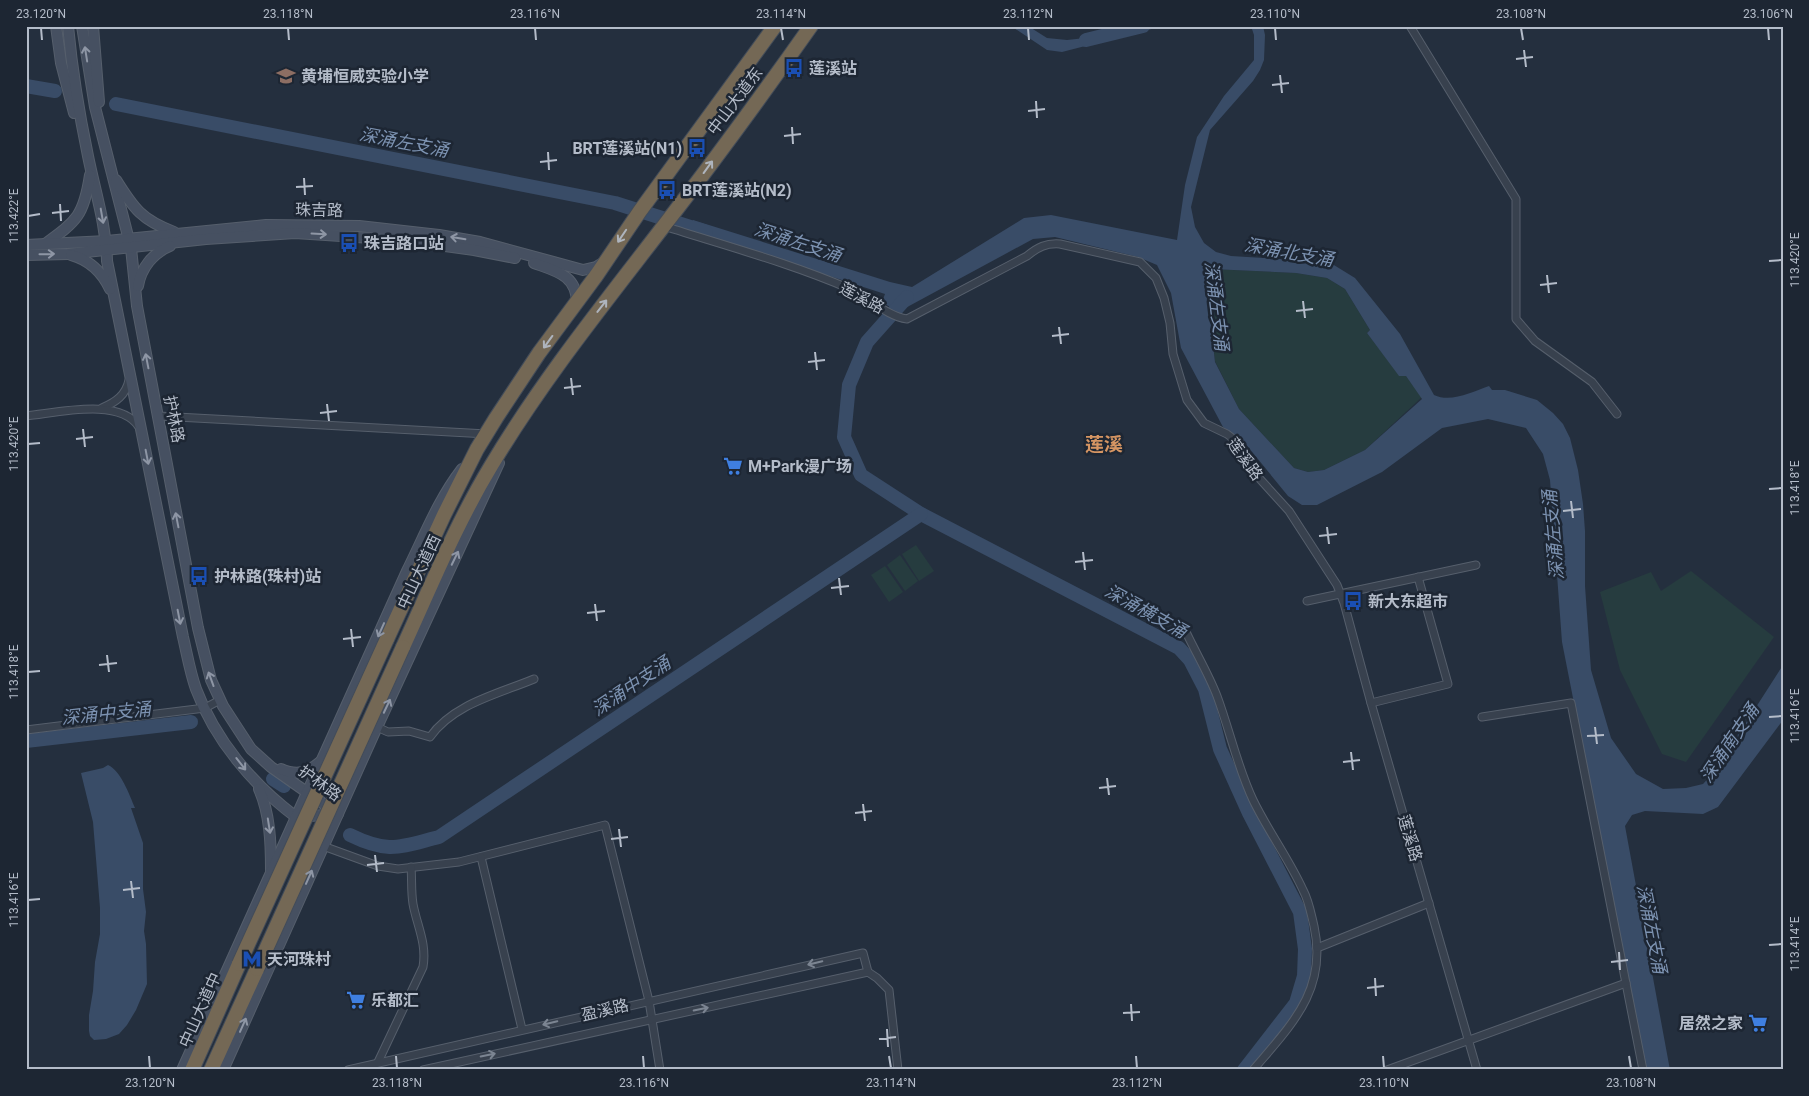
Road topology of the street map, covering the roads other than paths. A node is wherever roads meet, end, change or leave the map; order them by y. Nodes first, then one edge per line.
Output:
1 (56, 26) edge
2 (93, 26) edge
3 (775, 26) edge
4 (812, 26) edge
5 (1410, 26) edge
6 (82, 30) edge
7 (68, 31) edge
8 (101, 133) junction
9 (84, 136) junction
10 (90, 168) junction
11 (110, 171) junction
12 (666, 223) junction
13 (177, 238) junction
14 (130, 243) junction
15 (45, 244) junction
16 (26, 245) edge
17 (107, 245) junction
18 (68, 254) junction
19 (26, 255) edge
20 (605, 261) junction
21 (577, 302) junction
22 (137, 306) junction
23 (118, 310) junction
24 (130, 375) junction
25 (99, 409) junction
26 (1617, 414) dead end
27 (26, 416) edge
28 (158, 416) junction
29 (141, 430) junction
30 (513, 431) junction
31 (487, 434) junction
32 (478, 449) junction
33 (1476, 565) dead end
34 (1418, 578) junction
35 (1340, 594) junction
36 (1307, 602) dead end
37 (1188, 634) dead end
38 (534, 679) dead end
39 (220, 700) junction
40 (1371, 703) junction
41 (205, 708) junction
42 (1482, 717) dead end
43 (377, 727) junction
44 (26, 730) edge
45 (322, 759) junction
46 (266, 763) junction
47 (256, 781) junction
48 (307, 792) junction
49 (338, 814) junction
50 (296, 817) junction
51 (323, 846) junction
52 (481, 857) junction
53 (411, 867) junction
54 (271, 873) junction
55 (263, 891) junction
56 (1429, 903) junction
57 (295, 909) junction
58 (1317, 948) junction
59 (239, 964) joint
60 (868, 972) junction
61 (1626, 983) junction
62 (649, 1000) junction
63 (653, 1019) junction
64 (522, 1029) junction
65 (1468, 1040) junction
66 (378, 1062) junction
67 (182, 1070) edge
68 (192, 1070) edge
69 (212, 1070) edge
70 (223, 1070) edge
71 (348, 1070) edge
72 (423, 1070) edge
73 (660, 1070) edge
74 (898, 1070) edge
75 (1254, 1070) edge
76 (1387, 1070) edge
77 (1477, 1070) edge
78 (1643, 1070) edge

1 - 9 main road
2 - 8 main road
3 -> 20 highway, 中山大道东
12 -> 4 highway, 中山大道东
5 - 26 street
8 -> 6 main road, 护林路
7 - 9 main road
8 - 11 main road, 护林路
9 - 10 main road
10 - 15 main road
10 -> 17 main road
11 - 13 main road
11 - 14 main road, 护林路
30 -> 12 highway, 中山大道西
12 - 35 street, 莲溪路
13 - 14 main road, 珠吉路
20 -> 13 main road, 珠吉路
13 -> 21 main road, 珠吉路
13 - 22 main road
14 - 17 main road, 珠吉路
14 - 22 main road, 护林路
15 - 16 main road, 珠吉路
15 - 17 main road, 珠吉路
17 - 18 main road, 珠吉路
17 - 23 main road
19 -> 18 main road, 珠吉路
18 - 23 main road
20 - 21 highway, 中山大道西
21 -> 31 highway, 中山大道西
22 - 23 main road
28 -> 22 main road, 护林路
23 - 24 main road
24 - 25 street
24 - 29 main road
25 - 27 street
25 - 29 street
28 - 31 street
39 -> 28 main road, 护林路
29 -> 41 main road
43 -> 30 main road
30 - 69 highway, 中山大道西, bridge
31 - 32 highway, 中山大道西
32 -> 45 main road
32 - 59 highway, 中山大道西, bridge
33 - 34 street
34 - 35 street
34 - 40 street
35 - 36 street
35 - 40 street, 莲溪路
37 - 58 street
38 - 43 street
39 - 41 street
39 - 46 main road, 护林路
40 - 56 street, 莲溪路
41 - 44 street
41 -> 47 main road
42 - 61 street
43 - 49 main road
45 - 46 main road
45 - 48 main road
46 - 48 main road, 护林路
47 - 50 main road
47 -> 54 main road
48 - 49 main road, 护林路
48 - 50 main road
49 - 50 main road, 护林路
49 - 51 main road
50 - 54 main road
51 - 53 street
57 -> 51 main road
52 - 53 street
52 - 62 street
52 - 64 street
53 - 66 street
54 - 55 main road
55 - 57 main road
55 - 67 main road
56 - 58 street
56 - 65 street, 莲溪路
70 -> 57 main road
58 - 75 street
59 - 68 highway, 中山大道中
60 -> 62 street, 盈溪路
63 -> 60 street, 盈溪路
60 - 74 street
61 - 65 street
61 - 78 street
62 - 63 street
62 -> 64 street, 盈溪路
72 -> 63 street, 盈溪路
63 - 73 street
64 - 66 street, 盈溪路
65 - 76 street
65 - 77 street, 莲溪路
66 - 71 street, 盈溪路

